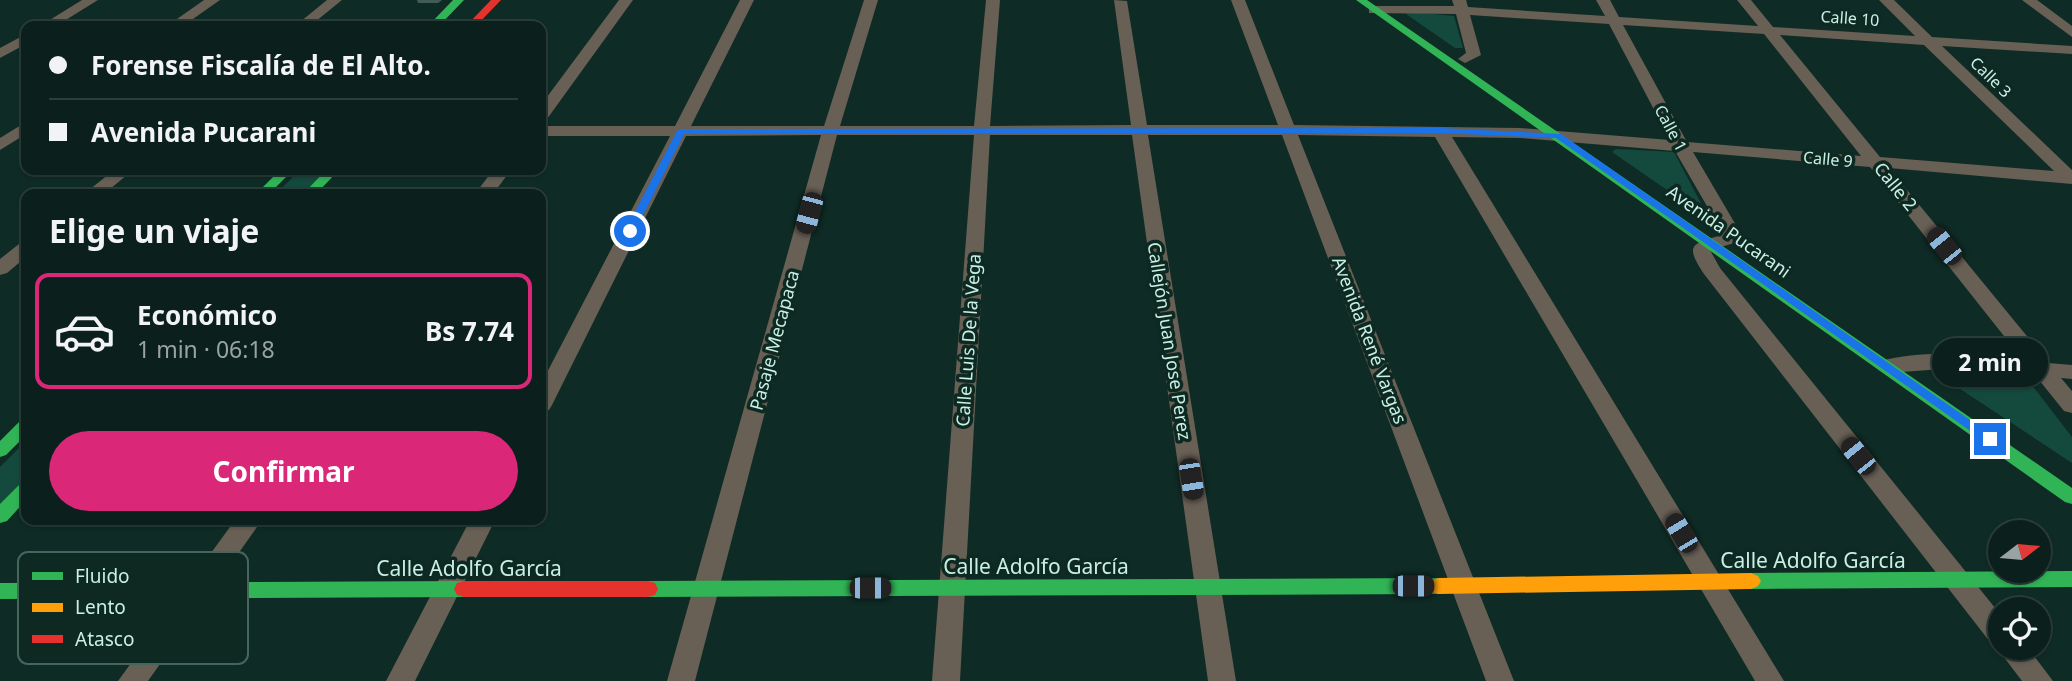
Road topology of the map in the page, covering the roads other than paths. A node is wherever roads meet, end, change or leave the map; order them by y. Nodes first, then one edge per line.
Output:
1 (90, 0) edge
2 (213, 0) edge
3 (335, 0) edge
4 (459, 0) edge
5 (496, 0) edge
6 (626, 0) edge
7 (747, 0) edge
8 (871, 0) edge
9 (993, 0) edge
10 (1238, 0) edge
11 (1603, 0) edge
12 (1744, 0) edge
13 (1886, 0) edge
14 (2029, 0) edge
15 (1120, 1) edge
16 (1376, 5) edge
17 (1461, 5) edge
18 (55, 21) edge
19 (182, 21) edge
20 (308, 21) edge
21 (438, 21) edge
22 (476, 21) edge
23 (1614, 21) junction
24 (1770, 31) junction
25 (2072, 33) edge
26 (21, 41) edge
27 (1929, 41) junction
28 (2072, 50) edge
29 (0, 54) edge
30 (1465, 59) junction
31 (546, 109) edge
32 (1289, 130) junction
33 (21, 131) edge
34 (546, 131) edge
35 (681, 131) junction
36 (982, 131) junction
37 (1139, 131) junction
38 (1440, 131) junction
39 (831, 132) junction
40 (0, 133) edge
41 (21, 133) edge
42 (1558, 136) junction
43 (1584, 139) junction
44 (0, 145) edge
45 (1681, 146) junction
46 (1877, 163) junction
47 (118, 175) edge
48 (282, 175) edge
49 (328, 175) edge
50 (2072, 178) edge
51 (99, 189) edge
52 (267, 189) edge
53 (314, 189) edge
54 (1719, 241) junction
55 (21, 252) edge
56 (0, 269) edge
57 (1896, 364) junction
58 (2044, 370) junction
59 (2072, 372) edge
60 (546, 395) edge
61 (2072, 406) edge
62 (21, 430) edge
63 (0, 451) edge
64 (2072, 482) edge
65 (21, 494) edge
66 (2072, 497) edge
67 (0, 516) edge
68 (245, 525) edge
69 (479, 525) edge
70 (226, 552) edge
71 (2072, 579) edge
72 (1710, 580) junction
73 (1956, 581) junction
74 (1208, 586) junction
75 (1464, 586) junction
76 (447, 588) junction
77 (951, 588) junction
78 (708, 589) junction
79 (248, 590) edge
80 (0, 592) edge
81 (18, 592) edge
82 (1988, 620) edge
83 (2021, 660) edge
84 (145, 664) edge
85 (132, 681) edge
86 (400, 681) edge
87 (681, 681) edge
88 (946, 681) edge
89 (1222, 681) edge
90 (1500, 681) edge
91 (1770, 681) edge
92 (2039, 681) edge

1 - 18 street
2 - 19 street
3 - 20 street
4 - 21 street
5 - 22 street
6 - 31 street
7 - 35 street
8 - 39 street, Pasaje Mecapaca
9 - 36 street, Calle Luis De la Vega
10 - 32 street, Avenida René Vargas
11 - 23 street, Calle 1
12 - 24 street, Calle 2
13 - 27 street, Calle 3
14 - 25 street
15 - 37 street, Callejón Juan Jose Perez
16 - 17 street, Calle 10
16 - 30 street, Avenida Pucarani
16 - 42 street, Avenida Pucarani
17 - 23 street, Calle 10
17 - 30 street
23 - 24 street, Calle 10
23 - 45 street, Calle 1
24 - 27 street, Calle 10
24 - 46 street, Calle 2
26 - 29 street
27 - 28 street, Calle 10
27 - 50 street, Calle 3
30 - 43 street, Avenida Pucarani
32 - 37 street, Calle 9
32 - 38 street, Calle 9
32 - 75 street, Avenida René Vargas
33 - 40 street
34 - 35 street, Calle 9
35 - 39 street, Calle 9
35 - 60 street
36 - 37 street, Calle 9
36 - 39 street, Calle 9
36 - 77 street, Calle Luis De la Vega
37 - 74 street, Callejón Juan Jose Perez
38 - 42 street, Calle 9
38 - 72 street
39 - 78 street, Pasaje Mecapaca
41 - 44 street
42 - 43 street, Calle 9
42 - 54 street, Avenida Pucarani
43 - 45 street, Calle 9
43 - 54 street, Avenida Pucarani
45 - 46 street, Calle 9
45 - 54 street, Calle 1
46 - 50 street, Calle 9
46 - 58 street, Calle 2
47 - 51 street
48 - 52 street
49 - 53 street
54 - 57 street, Avenida Pucarani
54 - 73 street
55 - 56 street
57 - 58 street
57 - 64 street, Avenida Pucarani
57 - 66 street, Avenida Pucarani
58 - 59 street
58 - 61 street, Calle 2
62 - 63 street
65 - 67 street
68 - 70 street
69 - 76 street
71 - 73 street, Calle Adolfo García
72 - 73 street, Calle Adolfo García
72 - 75 street, Calle Adolfo García
72 - 91 street
73 - 82 street
74 - 75 street, Calle Adolfo García
74 - 77 street, Calle Adolfo García
74 - 89 street, Callejón Juan Jose Perez
75 - 90 street, Avenida René Vargas
76 - 78 street, Calle Adolfo García
76 - 79 street, Calle Adolfo García
76 - 86 street
77 - 78 street, Calle Adolfo García
77 - 88 street, Calle Luis De la Vega
78 - 87 street, Pasaje Mecapaca
80 - 81 street, Calle Adolfo García
83 - 92 street
84 - 85 street

